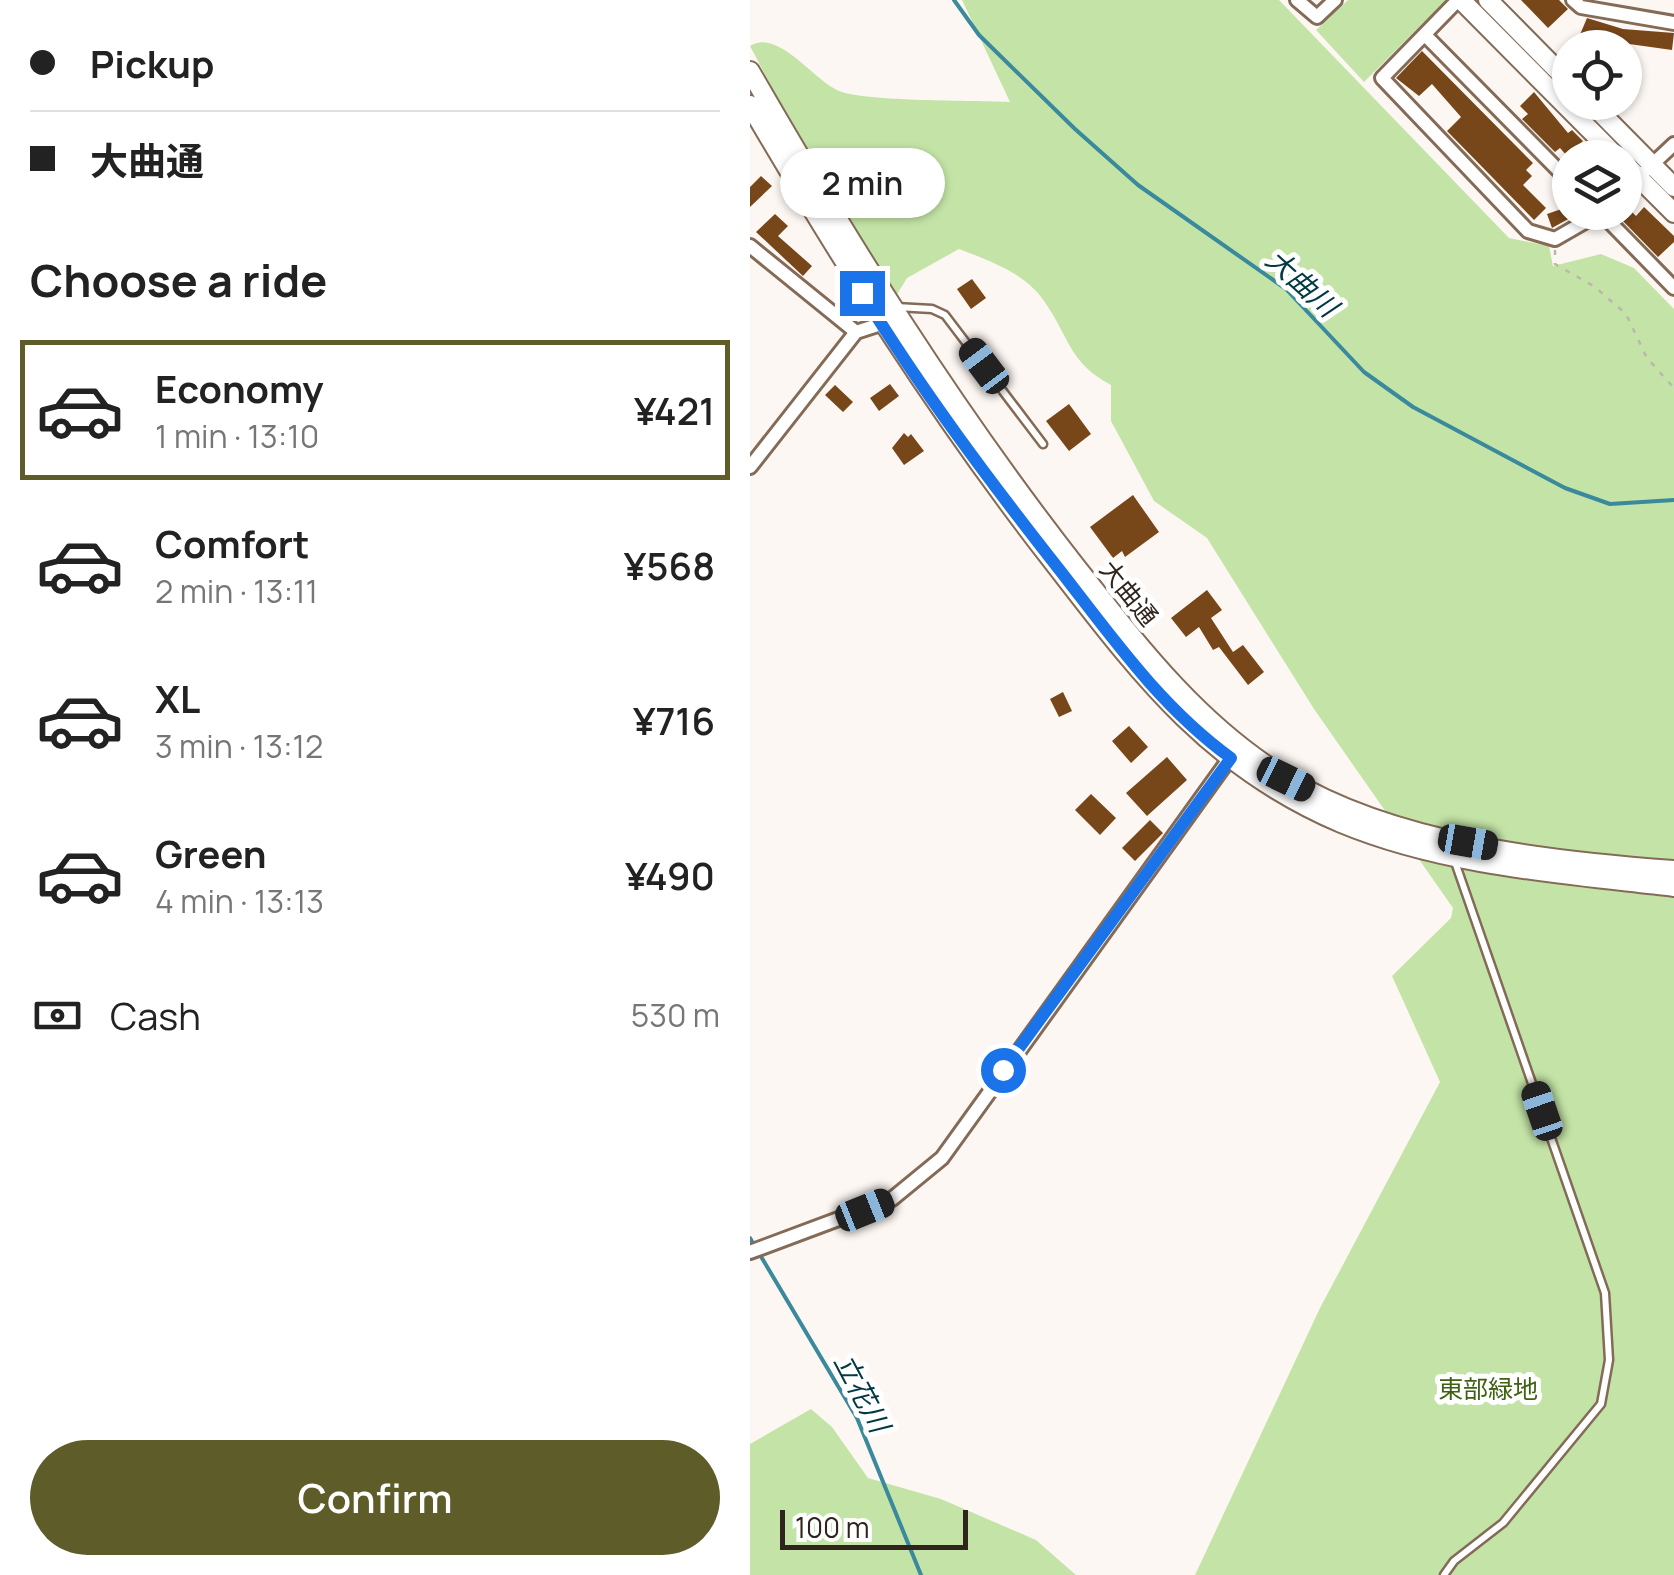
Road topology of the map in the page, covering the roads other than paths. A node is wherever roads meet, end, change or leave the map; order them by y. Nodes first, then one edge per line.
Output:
1 (1297, 0) edge
2 (1334, 0) edge
3 (1460, 0) edge
4 (1488, 0) edge
5 (1573, 0) edge
6 (1674, 22) edge
7 (1425, 35) junction
8 (1552, 64) edge
9 (750, 71) edge
10 (750, 104) edge
11 (1600, 140) edge
12 (1674, 144) edge
13 (1552, 164) edge
14 (1642, 169) edge
15 (1642, 176) edge
16 (1642, 181) edge
17 (1674, 186) edge
18 (1674, 212) edge
19 (1572, 230) edge
20 (1618, 230) edge
21 (750, 246) edge
22 (1674, 288) edge
23 (890, 317) junction
24 (856, 332) junction
25 (1043, 444) dead end
26 (750, 468) edge
27 (1235, 752) junction
28 (1453, 856) junction
29 (1674, 870) edge
30 (1674, 887) edge
31 (750, 1252) edge
32 (1444, 1575) edge

1 - 2 street
3 - 7 street
3 - 11 street
4 - 8 street
5 - 6 street
7 - 13 street
7 - 19 street
9 - 23 street, 大曲通
10 - 23 street, 大曲通
12 - 14 street
15 - 17 street
16 - 18 street
20 - 22 street
21 - 24 street
23 - 24 street
23 - 25 lane
23 - 27 street, 大曲通
24 - 26 street
27 - 28 street, 大曲通
27 - 29 street, 大曲通
27 - 31 street
28 - 30 street, 大曲通
28 - 32 lane

